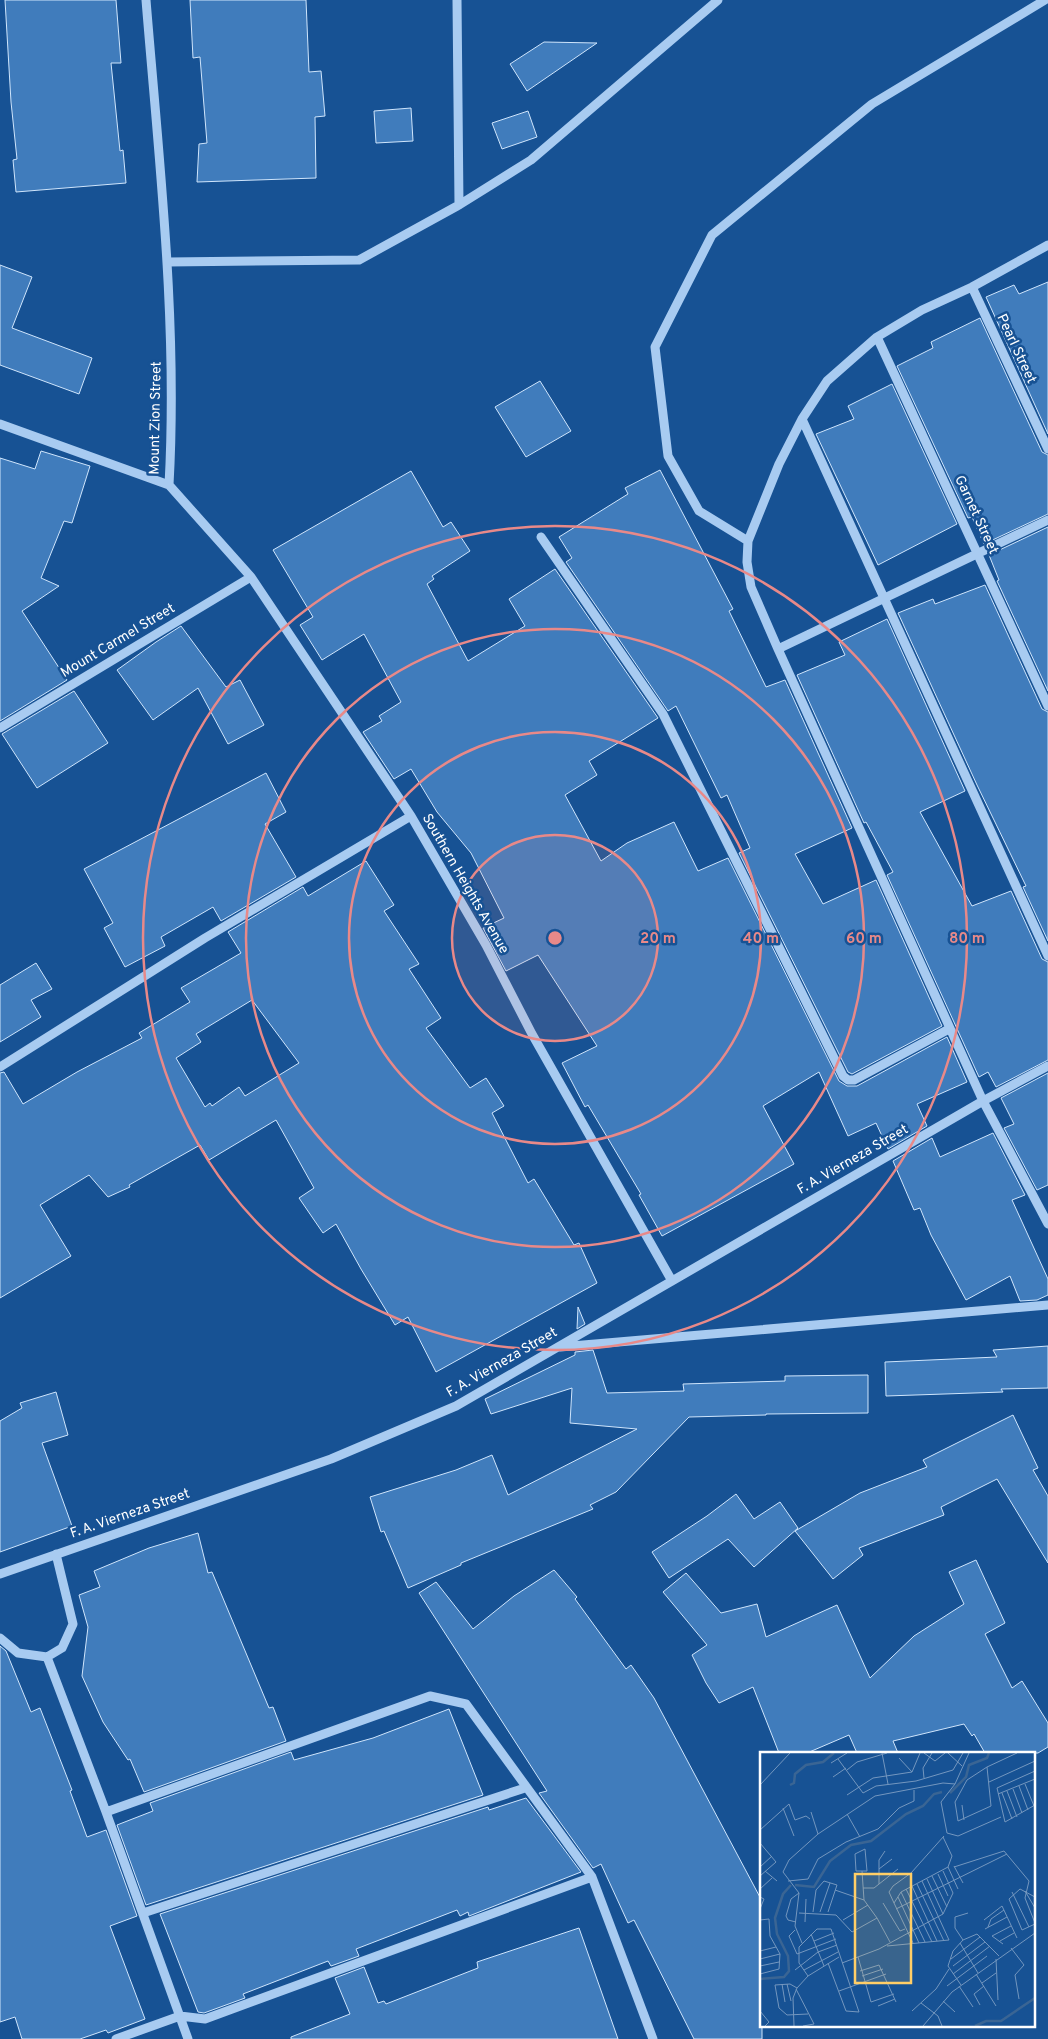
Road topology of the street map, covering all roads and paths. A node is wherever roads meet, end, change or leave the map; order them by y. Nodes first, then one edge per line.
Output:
1 (146, 0) edge
2 (457, 0) edge
3 (718, 0) edge
4 (1045, 0) edge
5 (459, 204) junction
6 (1048, 245) edge
7 (168, 262) junction
8 (972, 287) junction
9 (877, 337) junction
10 (802, 419) junction
11 (0, 424) edge
12 (1048, 449) edge
13 (169, 485) junction
14 (1048, 520) edge
15 (541, 537) dead end
16 (748, 541) junction
17 (979, 554) junction
18 (251, 577) junction
19 (885, 596) junction
20 (778, 649) junction
21 (1048, 706) edge
22 (0, 728) edge
23 (411, 816) junction
24 (1048, 956) edge
25 (949, 1028) junction
26 (1048, 1066) edge
27 (0, 1067) edge
28 (983, 1101) junction
29 (1048, 1224) edge
30 (672, 1281) junction
31 (1048, 1305) edge
32 (557, 1347) junction
33 (56, 1554) junction
34 (0, 1574) edge
35 (0, 1638) edge
36 (47, 1657) junction
37 (525, 1788) junction
38 (106, 1812) junction
39 (592, 1877) junction
40 (143, 1914) junction
41 (180, 2016) junction
42 (116, 2039) edge
43 (188, 2039) edge
44 (653, 2039) edge

1 - 7 street, Mount Zion Street
2 - 5 street
3 - 5 street
4 - 16 street
5 - 7 street
6 - 8 street
7 - 13 street, Mount Zion Street
8 - 9 street
8 - 12 street, Pearl Street
9 - 10 street
9 - 17 street, Garnet Street
10 - 16 street
10 - 19 street
11 - 13 street
13 - 18 street, Mount Zion Street
14 - 17 street
15 - 25 street
16 - 20 street
17 - 19 street
17 - 21 street, Garnet Street
18 - 22 street, Mount Carmel Street
18 - 23 street, Mount Zion Street
19 - 20 street
19 - 24 street
20 - 25 street
23 - 27 street, Southern Heights Avenue
23 - 30 street, Southern Heights Avenue
25 - 28 street
26 - 28 street, F. A. Vierneza Street
28 - 29 street
28 - 30 street, F. A. Vierneza Street
30 - 32 street, F. A. Vierneza Street
31 - 32 street
32 - 33 street, F. A. Vierneza Street
33 - 34 street, F. A. Vierneza Street
33 - 36 street
35 - 36 street
36 - 38 street
37 - 38 street
37 - 39 street
37 - 40 street
38 - 40 street
39 - 41 street
39 - 44 street
40 - 41 street
41 - 42 street
41 - 43 street

